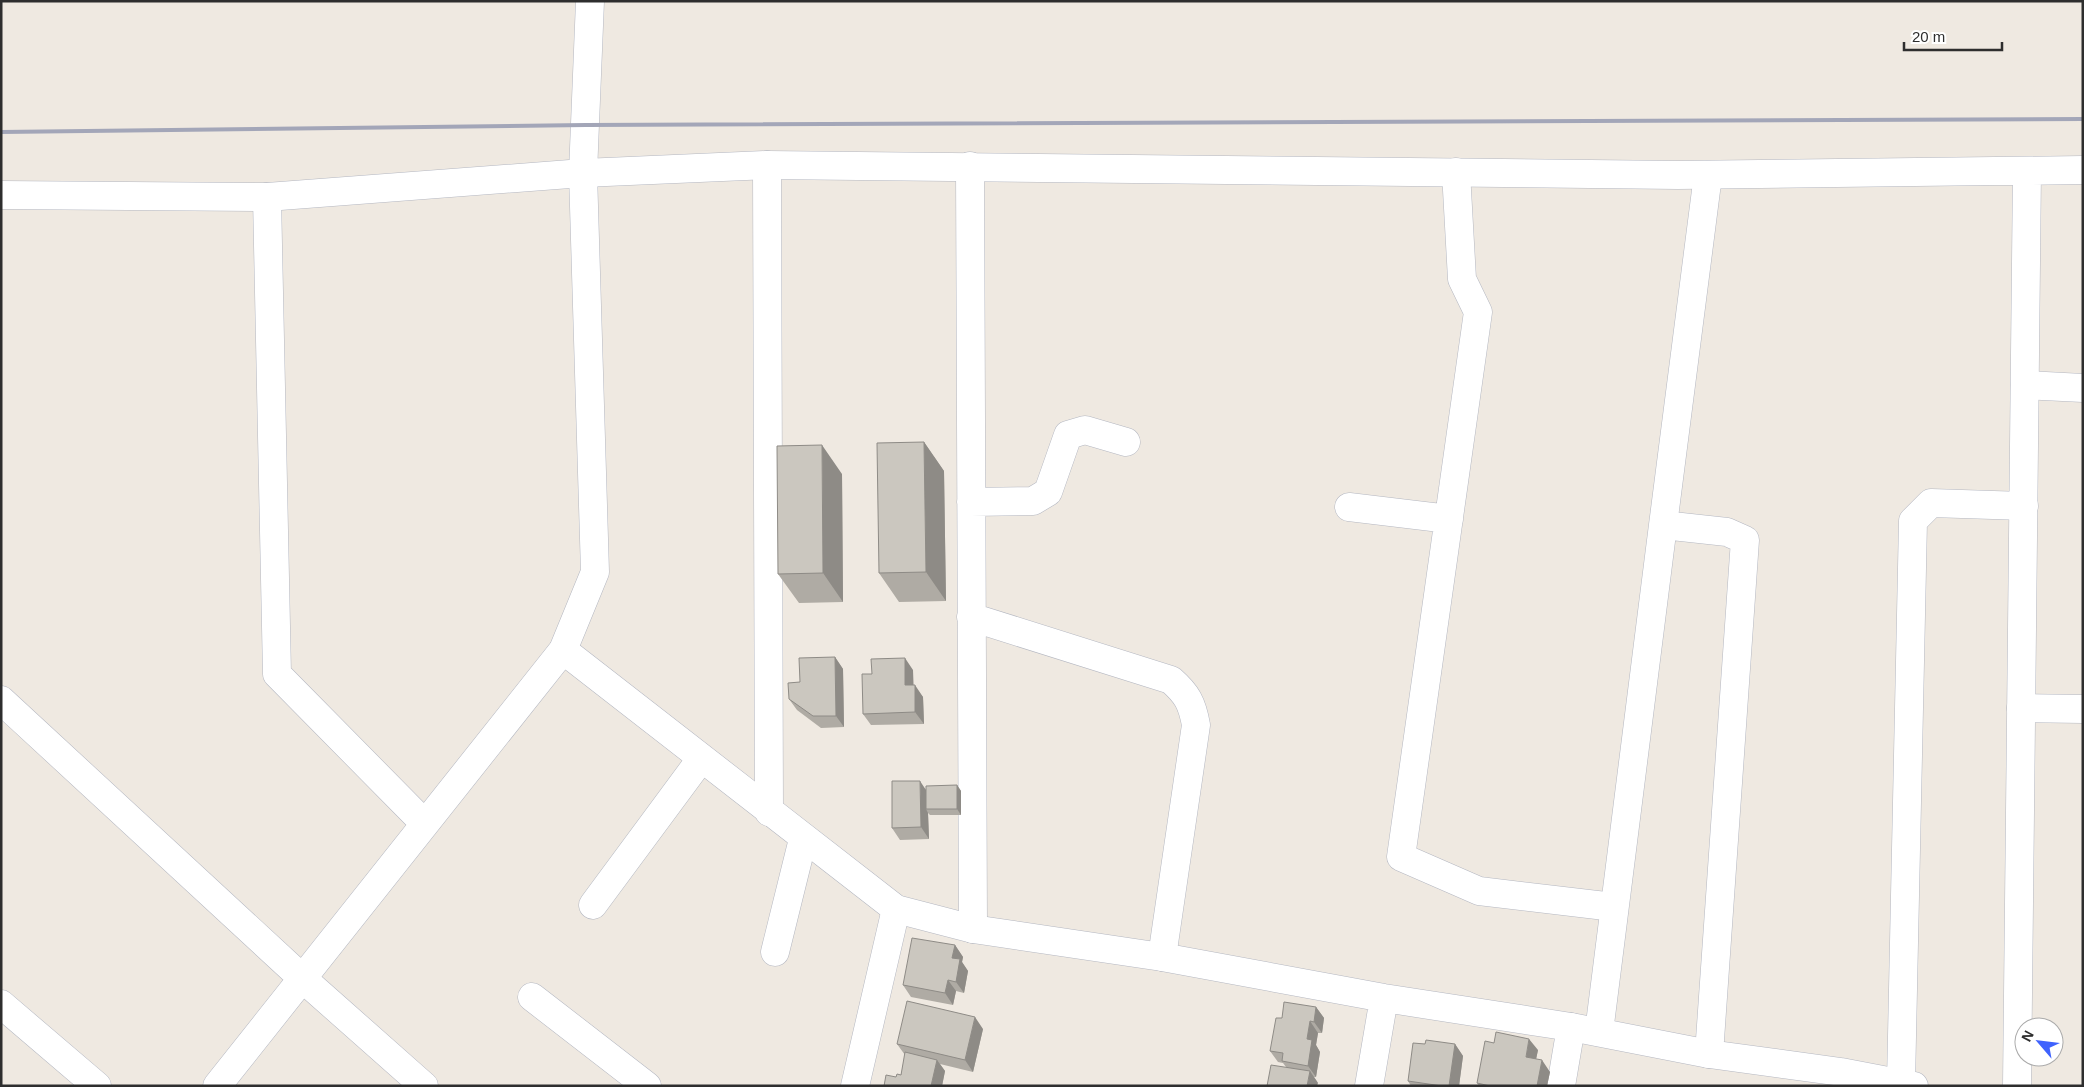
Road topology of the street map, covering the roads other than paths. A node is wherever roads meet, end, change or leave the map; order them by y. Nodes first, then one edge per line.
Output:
1 (590, 1) edge
2 (767, 165) junction
3 (970, 166) junction
4 (2083, 170) edge
5 (2027, 171) junction
6 (1456, 172) junction
7 (583, 173) junction
8 (1708, 175) junction
9 (1, 195) edge
10 (267, 197) junction
11 (2025, 384) junction
12 (2083, 388) edge
13 (1126, 442) dead end
14 (971, 502) junction
15 (2024, 506) junction
16 (1349, 508) dead end
17 (1449, 519) junction
18 (1663, 525) junction
19 (971, 617) junction
20 (563, 650) junction
21 (1, 700) edge
22 (2021, 708) junction
23 (2083, 709) edge
24 (700, 759) junction
25 (769, 812) junction
26 (425, 824) junction
27 (803, 838) junction
28 (593, 906) dead end
29 (1614, 907) junction
30 (896, 909) junction
31 (972, 929) junction
32 (775, 952) dead end
33 (1162, 957) junction
34 (302, 978) junction
35 (532, 997) dead end
36 (1384, 998) junction
37 (1, 1004) edge
38 (1571, 1027) junction
39 (1599, 1032) junction
40 (1709, 1054) junction
41 (1840, 1079) edge
42 (1907, 1084) edge
43 (98, 1086) edge
44 (217, 1086) edge
45 (424, 1086) edge
46 (647, 1086) edge
47 (855, 1086) edge
48 (1369, 1086) edge
49 (1561, 1086) edge
50 (2017, 1086) edge

1 - 7 street
2 - 3 street
2 - 7 street
2 - 25 street
3 - 6 street
3 - 14 street
4 - 5 street
5 - 8 street
5 - 11 street
6 - 8 street
6 - 17 street
7 - 10 street
7 - 20 street
8 - 18 street
9 - 10 street
10 - 26 street
11 - 12 street
11 - 15 street
13 - 14 street
14 - 19 street
15 - 22 street
15 - 42 street
16 - 17 street
17 - 29 street
18 - 29 street
18 - 40 street
19 - 31 street
19 - 33 street
20 - 24 street
20 - 26 street
21 - 34 street
22 - 23 street
22 - 50 street
24 - 25 street
24 - 28 street
25 - 27 street
26 - 34 street
27 - 30 street
27 - 32 street
29 - 39 street
30 - 31 street
30 - 47 street
31 - 33 street
33 - 36 street
34 - 44 street
34 - 45 street
35 - 46 street
36 - 38 street
36 - 48 street
37 - 43 street
38 - 39 street
38 - 49 street
39 - 40 street
40 - 41 street
41 - 42 street

